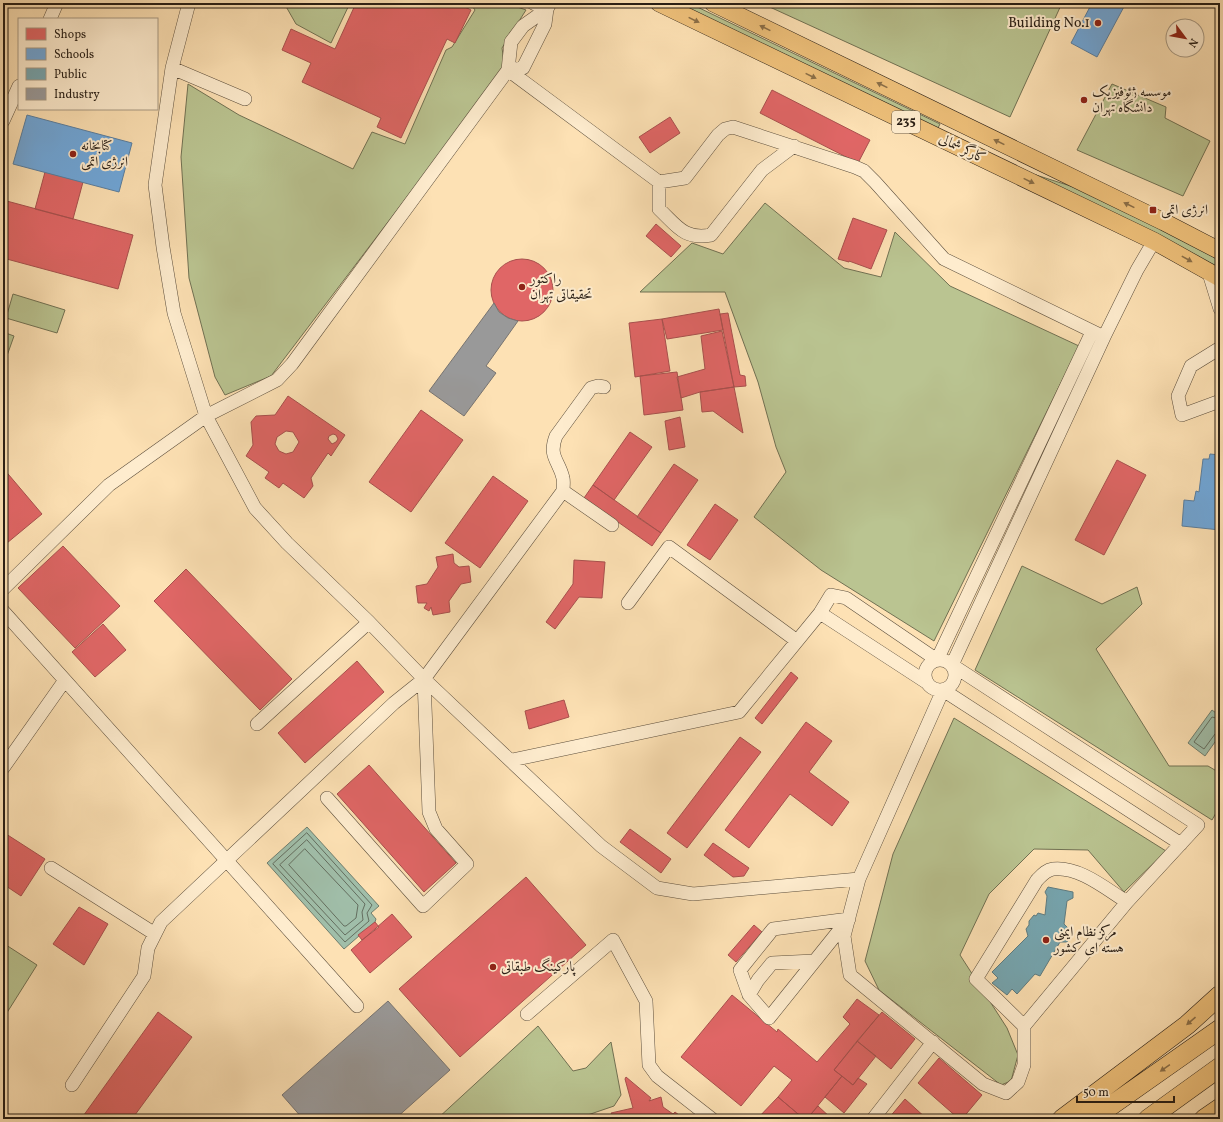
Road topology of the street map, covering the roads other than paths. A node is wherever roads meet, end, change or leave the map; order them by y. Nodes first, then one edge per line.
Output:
1 (57, 3) edge
2 (189, 3) edge
3 (533, 3) edge
4 (659, 3) edge
5 (713, 3) edge
6 (549, 6) edge
7 (50, 18) edge
8 (172, 68) junction
9 (508, 70) junction
10 (18, 88) edge
11 (244, 99) dead end
12 (3, 121) edge
13 (794, 146) junction
14 (1016, 150) junction
15 (1007, 170) junction
16 (660, 182) junction
17 (1154, 241) junction
18 (1220, 251) edge
19 (1214, 274) edge
20 (1220, 308) edge
21 (1092, 332) junction
22 (1104, 337) junction
23 (1220, 348) edge
24 (604, 388) dead end
25 (1220, 401) edge
26 (206, 416) junction
27 (1017, 490) junction
28 (563, 491) junction
29 (1030, 496) junction
30 (612, 525) dead end
31 (3, 589) edge
32 (628, 603) dead end
33 (3, 611) edge
34 (820, 613) junction
35 (369, 622) junction
36 (797, 641) junction
37 (937, 660) junction
38 (952, 665) junction
39 (65, 680) junction
40 (424, 680) junction
41 (926, 682) junction
42 (943, 690) junction
43 (258, 724) dead end
44 (512, 760) junction
45 (3, 768) edge
46 (327, 798) dead end
47 (1181, 844) junction
48 (225, 860) junction
49 (51, 868) dead end
50 (859, 879) junction
51 (1127, 902) junction
52 (849, 919) junction
53 (155, 934) junction
54 (814, 961) junction
55 (749, 995) junction
56 (1220, 995) edge
57 (358, 1006) dead end
58 (527, 1014) dead end
59 (1024, 1026) junction
60 (1220, 1030) edge
61 (933, 1042) junction
62 (1220, 1067) edge
63 (72, 1085) dead end
64 (1220, 1108) edge
65 (712, 1119) edge
66 (873, 1119) edge
67 (1062, 1119) edge
68 (1092, 1119) edge
69 (1148, 1119) edge
70 (1204, 1119) edge

1 - 7 lane
2 - 8 lane
3 - 6 lane
4 -> 15 main road, کارگر شمالی / 235
14 -> 5 main road, کارگر شمالی / 235
6 - 9 lane
6 - 9 lane
8 - 11 lane
8 - 26 lane
9 - 16 lane
9 - 26 lane
10 - 12 lane
13 - 16 lane
13 - 16 lane
13 - 21 lane
14 - 15 main road
18 -> 14 main road, کارگر شمالی / 235
15 -> 17 main road, کارگر شمالی / 235
17 -> 19 main road, کارگر شمالی / 235
17 - 22 lane
19 - 20 lane
21 - 22 lane
21 - 27 lane
22 - 29 lane
23 - 25 lane
24 - 28 lane
26 - 31 lane
26 - 35 lane
27 - 29 lane
27 - 37 lane
28 - 30 lane
28 - 40 lane
29 - 38 lane
32 - 36 lane
33 - 39 lane
34 - 36 lane
34 - 37 lane
34 - 41 lane
35 - 40 lane
35 - 43 lane
36 - 44 lane
37 - 38 lane
37 - 41 lane
38 - 42 lane
38 - 47 lane
39 - 45 lane
39 - 48 lane
40 - 44 lane
40 - 46 lane
40 - 48 lane
41 - 42 lane
42 - 47 lane
42 - 50 lane
44 - 50 lane
47 - 51 lane
48 - 53 lane
48 - 57 lane
49 - 53 lane
50 - 52 lane
51 - 59 lane
51 - 59 lane
52 - 54 lane
52 - 55 lane
52 - 61 lane
53 - 63 lane
54 - 55 lane
54 - 55 lane
56 -> 67 highway
58 - 65 lane
59 - 61 lane
60 -> 68 highway
61 - 66 lane
62 - 69 highway
64 - 70 highway

